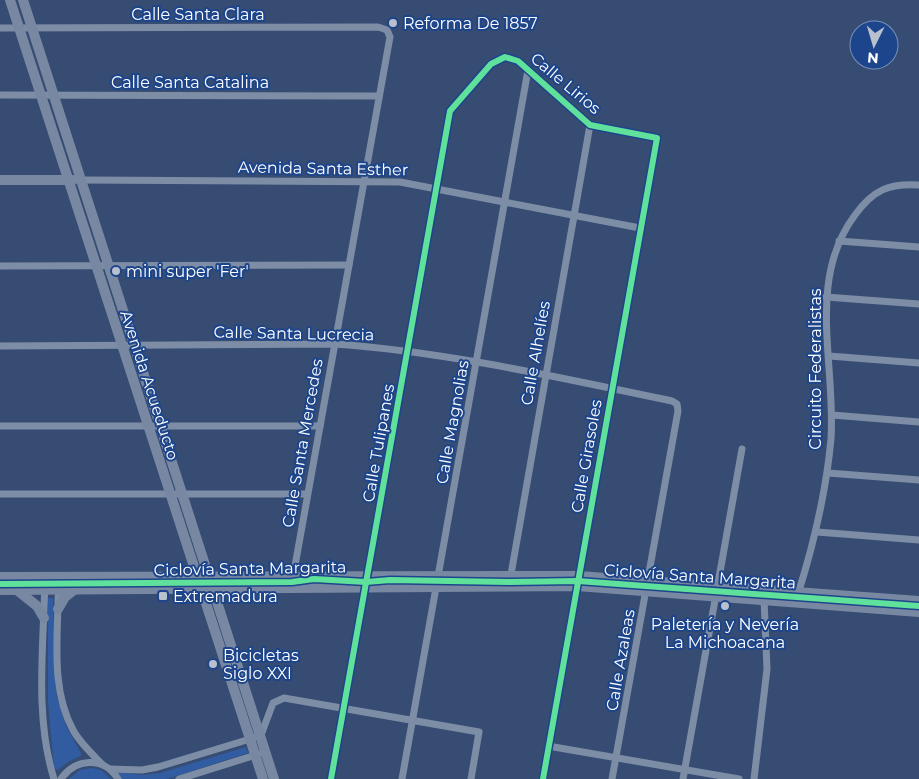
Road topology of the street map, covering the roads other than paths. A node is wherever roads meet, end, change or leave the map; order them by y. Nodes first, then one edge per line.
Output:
1 (10, 0) edge
2 (23, 0) edge
3 (0, 28) edge
4 (19, 28) junction
5 (32, 28) junction
6 (390, 38) joint
7 (528, 70) junction
8 (0, 95) edge
9 (40, 95) junction
10 (54, 95) junction
11 (379, 96) junction
12 (450, 111) joint
13 (590, 125) junction
14 (657, 138) joint
15 (0, 180) edge
16 (68, 180) junction
17 (82, 180) junction
18 (364, 181) junction
19 (919, 185) edge
20 (437, 189) junction
21 (505, 202) junction
22 (573, 214) junction
23 (640, 228) junction
24 (839, 241) junction
25 (919, 247) edge
26 (0, 266) edge
27 (96, 266) junction
28 (109, 266) junction
29 (349, 266) junction
30 (826, 297) junction
31 (919, 304) edge
32 (335, 344) junction
33 (0, 346) edge
34 (122, 346) junction
35 (135, 346) junction
36 (408, 351) junction
37 (829, 356) junction
38 (476, 363) junction
39 (919, 363) edge
40 (545, 376) junction
41 (612, 389) junction
42 (672, 400) joint
43 (832, 415) junction
44 (919, 422) edge
45 (0, 426) edge
46 (148, 426) junction
47 (161, 426) junction
48 (320, 426) junction
49 (742, 449) dead end
50 (828, 473) junction
51 (919, 480) edge
52 (0, 494) edge
53 (170, 494) junction
54 (183, 494) junction
55 (307, 494) junction
56 (817, 532) junction
57 (919, 540) edge
58 (210, 576) junction
59 (292, 576) junction
60 (0, 577) edge
61 (44, 577) junction
62 (58, 577) junction
63 (196, 577) junction
64 (366, 581) junction
65 (438, 581) junction
66 (509, 581) junction
67 (578, 581) junction
68 (647, 586) junction
69 (214, 588) junction
70 (291, 588) junction
71 (200, 589) junction
72 (0, 590) edge
73 (17, 590) junction
74 (44, 590) junction
75 (58, 590) junction
76 (74, 590) junction
77 (716, 591) junction
78 (797, 596) junction
79 (764, 599) junction
80 (919, 601) edge
81 (58, 609) junction
82 (919, 612) edge
83 (44, 618) junction
84 (344, 708) junction
85 (413, 721) junction
86 (261, 735) junction
87 (250, 739) junction
88 (548, 746) junction
89 (266, 751) junction
90 (255, 755) junction
91 (616, 758) junction
92 (103, 765) junction
93 (110, 769) junction
94 (684, 770) junction
95 (199, 776) edge
96 (267, 778) edge
97 (54, 779) edge
98 (61, 779) edge
99 (118, 779) edge
100 (178, 779) edge
101 (331, 779) edge
102 (402, 779) edge
103 (471, 779) edge
104 (542, 779) edge
105 (612, 779) edge
106 (683, 779) edge
107 (739, 779) edge
108 (754, 779) edge

1 - 4 main road, Avenida Acueducto
2 - 5 main road, Avenida Acueducto
3 - 4 street, Calle Santa Clara
4 - 5 street, Calle Santa Clara
4 - 9 main road, Avenida Acueducto
5 - 6 street, Calle Santa Clara
5 - 10 main road, Avenida Acueducto
6 - 11 street, Calle Santa Mercedes
7 - 12 street, Calle Lirios
7 - 13 street, Calle Lirios
7 - 21 street, Calle Magnolias
8 - 9 street, Calle Santa Catalina
9 - 10 street, Calle Santa Catalina
9 - 16 main road, Avenida Acueducto
10 - 11 street, Calle Santa Catalina
10 - 17 main road, Avenida Acueducto
11 - 18 street, Calle Santa Mercedes
12 - 20 street, Calle Tulipanes
13 - 14 street, Calle Lirios
13 - 22 street, Calle Alhelíes
14 - 23 street, Calle Girasoles
15 - 16 main road, Avenida Santa Esther
16 - 17 main road, Avenida Santa Esther
16 - 27 main road, Avenida Acueducto
17 - 18 street, Avenida Santa Esther
17 - 28 main road, Avenida Acueducto
18 - 20 street, Avenida Santa Esther
18 - 29 street, Calle Santa Mercedes
19 - 24 street, Circuito Federalistas
20 - 21 street, Avenida Santa Esther
20 - 36 street, Calle Tulipanes
21 - 22 street, Avenida Santa Esther
21 - 38 street, Calle Magnolias
22 - 23 street, Avenida Santa Esther
22 - 40 street, Calle Alhelíes
23 - 41 street, Calle Girasoles
24 - 25 street
24 - 30 street, Circuito Federalistas
26 - 27 street
27 - 28 street
27 - 34 main road, Avenida Acueducto
28 - 29 street
28 - 35 main road, Avenida Acueducto
29 - 32 street, Calle Santa Mercedes
30 - 31 street
30 - 37 street, Circuito Federalistas
32 - 35 street, Calle Santa Lucrecia
32 - 36 street, Calle Santa Lucrecia
32 - 48 street, Calle Santa Mercedes
33 - 34 street, Calle Santa Lucrecia
34 - 35 street, Calle Santa Lucrecia
34 - 46 main road, Avenida Acueducto
35 - 47 main road, Avenida Acueducto
36 - 38 street, Calle Santa Lucrecia
36 - 64 street, Calle Tulipanes
37 - 39 street
37 - 43 street, Circuito Federalistas
38 - 40 street, Calle Santa Lucrecia
38 - 65 street, Calle Magnolias
40 - 41 street, Calle Santa Lucrecia
40 - 66 street, Calle Alhelíes
41 - 42 street, Calle Santa Lucrecia
41 - 67 street, Calle Girasoles
42 - 68 street, Calle Azaleas
43 - 44 street
43 - 50 street, Circuito Federalistas
45 - 46 street
46 - 47 street
46 - 53 main road, Avenida Acueducto
47 - 48 street
47 - 54 main road, Avenida Acueducto
48 - 55 street, Calle Santa Mercedes
49 - 77 street
50 - 51 street
50 - 56 street, Circuito Federalistas
52 - 53 street
53 - 54 street
53 - 63 main road, Avenida Acueducto
54 - 55 street
54 - 58 main road, Avenida Acueducto
55 - 59 street, Calle Santa Mercedes
56 - 57 street
56 - 78 street, Circuito Federalistas
58 - 59 main road
58 - 63 main road
58 - 69 main road, Avenida Acueducto
59 - 64 main road
59 - 70 street, Calle Santa Mercedes
60 - 61 main road
61 - 62 main road
61 - 74 street
62 - 63 main road
62 - 75 street
63 - 71 main road, Avenida Acueducto
64 - 65 main road
64 - 70 main road
64 - 84 street, Calle Tulipanes
65 - 66 main road
65 - 85 street, Calle Magnolias
66 - 67 main road
67 - 68 main road
67 - 88 street, Calle Girasoles
68 - 77 main road
68 - 91 street, Calle Azaleas
69 - 70 main road
69 - 71 main road
69 - 86 main road, Avenida Acueducto
71 - 76 main road
71 - 87 main road, Avenida Acueducto
72 - 73 main road
73 - 74 main road
73 - 83 main road
74 - 75 main road
74 - 83 street
75 - 76 main road
75 - 81 street
76 - 81 main road
77 - 78 main road
77 - 79 main road
77 - 94 street
78 - 79 main road
78 - 80 main road
78 - 82 main road
79 - 108 street
81 - 92 street
83 - 97 street
84 - 85 street
84 - 86 street
84 - 101 street, Calle Tulipanes
85 - 102 street, Calle Magnolias
85 - 103 street
86 - 87 street
86 - 89 main road, Avenida Acueducto
87 - 90 main road, Avenida Acueducto
87 - 93 street
88 - 91 street
88 - 104 street, Calle Girasoles
89 - 90 street
89 - 96 main road, Avenida Acueducto
90 - 95 street
90 - 96 main road, Avenida Acueducto
91 - 94 street
91 - 105 street, Calle Azaleas
92 - 93 street
92 - 98 street
93 - 99 street
94 - 106 street
94 - 107 street
95 - 100 street

